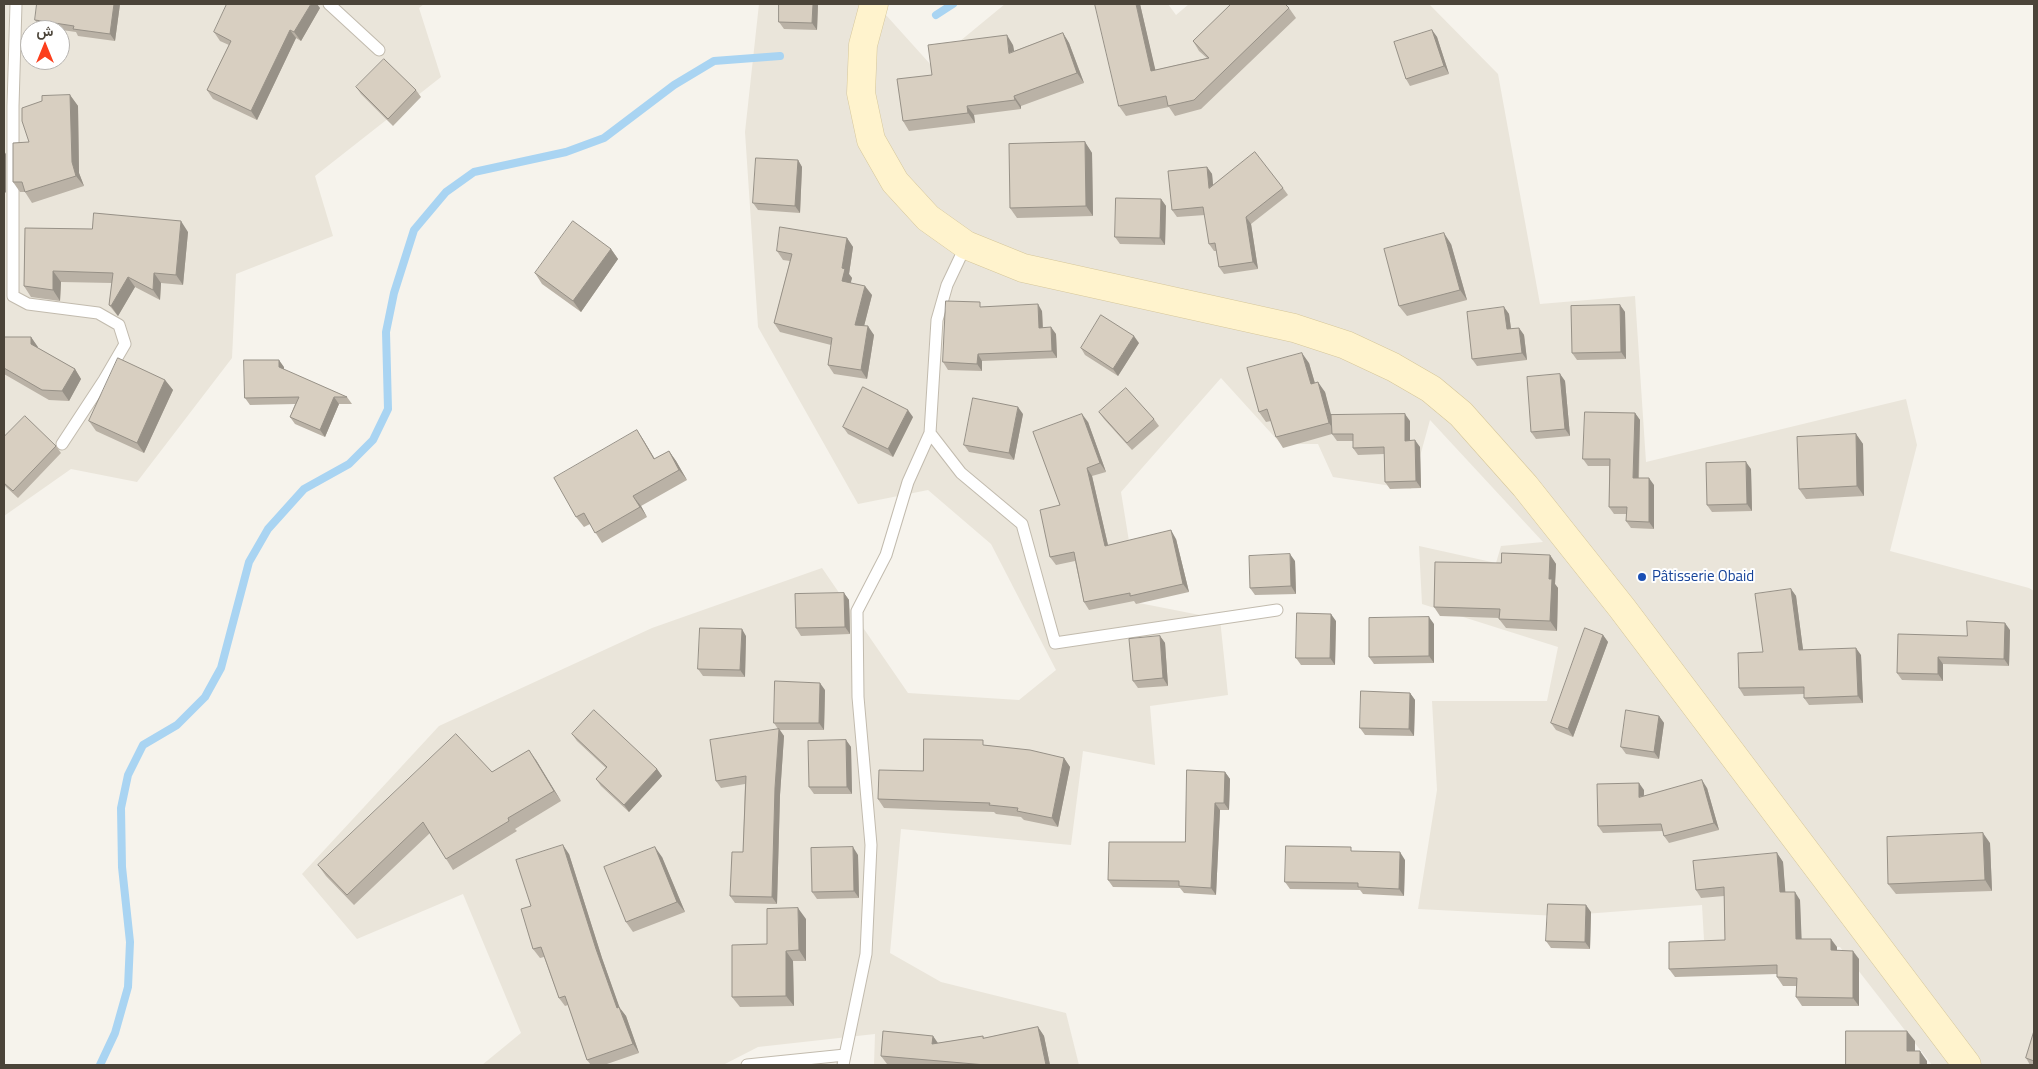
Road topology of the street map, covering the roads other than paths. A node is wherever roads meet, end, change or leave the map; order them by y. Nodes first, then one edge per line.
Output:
1 (16, 4) edge
2 (329, 4) edge
3 (874, 4) edge
4 (379, 50) dead end
5 (966, 245) junction
6 (930, 433) junction
7 (62, 444) dead end
8 (1277, 610) dead end
9 (844, 1060) edge
10 (746, 1065) edge
11 (1966, 1065) edge

1 - 7 lane
2 - 4 lane
3 - 5 street
5 - 6 lane
5 - 11 street
6 - 8 lane
6 - 9 lane
9 - 10 lane

